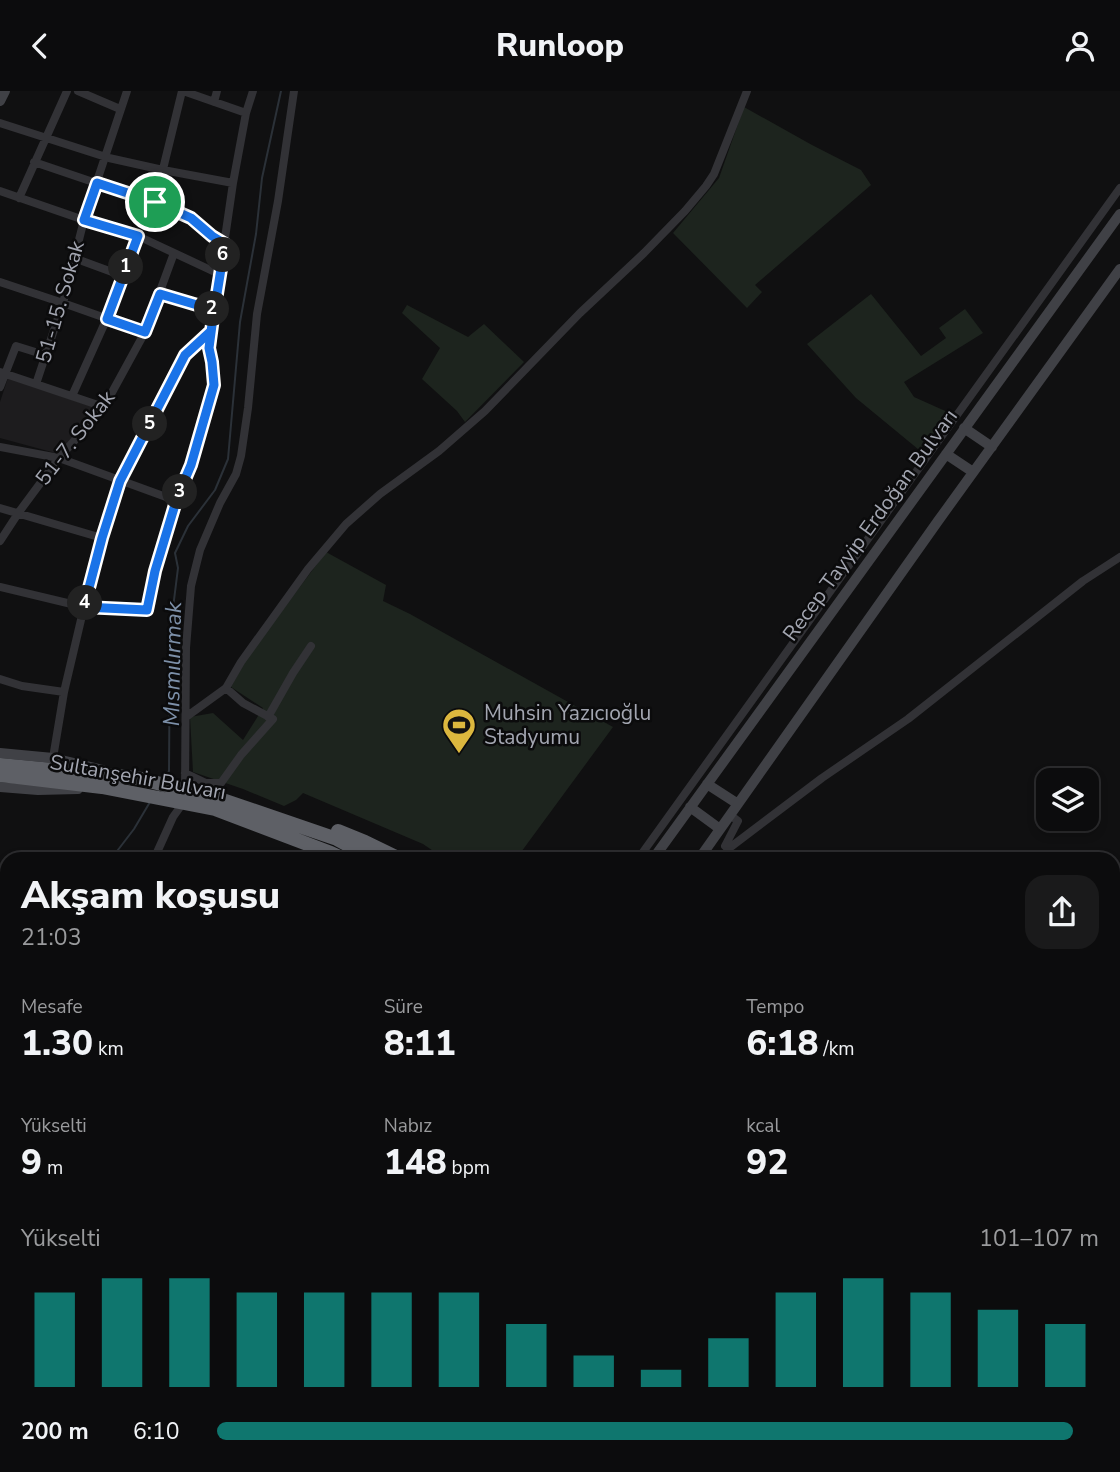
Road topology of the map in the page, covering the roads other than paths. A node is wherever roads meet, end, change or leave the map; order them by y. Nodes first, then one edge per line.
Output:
1 (5, 91) edge
2 (67, 91) edge
3 (78, 91) edge
4 (127, 91) edge
5 (182, 91) edge
6 (217, 91) edge
7 (253, 91) edge
8 (294, 91) edge
9 (747, 91) edge
10 (0, 101) edge
11 (214, 102) junction
12 (121, 109) junction
13 (246, 113) junction
14 (0, 123) edge
15 (46, 139) junction
16 (106, 157) junction
17 (34, 162) junction
18 (163, 170) junction
19 (97, 183) junction
20 (233, 183) junction
21 (1120, 188) edge
22 (0, 191) edge
23 (19, 198) junction
24 (155, 202) junction
25 (1120, 214) edge
26 (84, 220) junction
27 (138, 236) junction
28 (225, 244) junction
29 (174, 253) junction
30 (74, 258) junction
31 (1120, 269) edge
32 (219, 274) junction
33 (123, 276) junction
34 (0, 282) edge
35 (160, 294) junction
36 (63, 303) junction
37 (214, 310) junction
38 (107, 319) junction
39 (211, 331) junction
40 (145, 332) junction
41 (45, 355) junction
42 (2, 373) edge
43 (36, 384) junction
44 (0, 387) edge
45 (72, 396) junction
46 (104, 407) junction
47 (964, 428) junction
48 (944, 432) junction
49 (956, 441) junction
50 (0, 447) edge
51 (992, 447) junction
52 (946, 454) junction
53 (59, 458) junction
54 (973, 472) junction
55 (120, 481) junction
56 (177, 501) junction
57 (0, 508) edge
58 (17, 514) junction
59 (102, 538) junction
60 (0, 541) edge
61 (1120, 557) edge
62 (0, 587) edge
63 (84, 607) junction
64 (311, 646) dead end
65 (0, 679) edge
66 (226, 688) junction
67 (64, 692) junction
68 (186, 717) junction
69 (268, 717) junction
70 (0, 753) edge
71 (53, 758) junction
72 (0, 765) edge
73 (185, 773) junction
74 (0, 775) edge
75 (137, 778) junction
76 (708, 784) junction
77 (0, 787) edge
78 (102, 787) junction
79 (695, 791) junction
80 (179, 796) junction
81 (737, 804) junction
82 (690, 807) junction
83 (254, 810) junction
84 (730, 814) junction
85 (720, 829) junction
86 (303, 842) junction
87 (158, 852) edge
88 (318, 852) edge
89 (327, 852) edge
90 (361, 852) edge
91 (386, 852) edge
92 (644, 852) edge
93 (658, 852) edge
94 (704, 852) edge

1 - 10 street
2 - 15 street
3 - 12 street
4 - 12 street, 51-15. Sokak
5 - 11 street
5 - 18 street
6 - 11 street
7 - 13 street
8 - 68 street
9 - 66 street
11 - 13 street
12 - 16 street, 51-15. Sokak
13 - 20 street
14 - 15 street
15 - 16 street
15 - 17 street
16 - 18 street
16 - 19 street, 51-15. Sokak
17 - 19 street
17 - 23 street
18 - 20 street
18 - 24 street
19 - 24 street
19 - 26 street, 51-15. Sokak
20 - 28 street
21 - 48 street
22 - 23 street
23 - 26 street
24 - 28 street
25 - 47 street, Recep Tayyip Erdoğan Bulvarı
26 - 27 street
26 - 30 street, 51-15. Sokak
27 - 29 street
27 - 33 street
28 - 32 street
29 - 32 street
29 - 35 street, 51-7. Sokak
30 - 33 street
30 - 36 street, 51-15. Sokak
31 - 51 street
32 - 37 street
33 - 38 street
34 - 36 street
35 - 37 street
35 - 40 street, 51-7. Sokak
36 - 38 street
36 - 41 street, 51-15. Sokak
37 - 39 street
38 - 40 street
38 - 45 street
39 - 55 street
39 - 56 street
40 - 46 street, 51-7. Sokak
41 - 42 street
41 - 43 street, 51-15. Sokak
42 - 43 street
42 - 44 street
43 - 45 street
45 - 46 street
46 - 53 street, 51-7. Sokak
47 - 49 street, Recep Tayyip Erdoğan Bulvarı
47 - 51 street
48 - 49 street
48 - 79 street
49 - 52 street, Recep Tayyip Erdoğan Bulvarı
50 - 53 street
51 - 54 street
52 - 54 street
52 - 76 street, Recep Tayyip Erdoğan Bulvarı
53 - 55 street
53 - 58 street, 51-7. Sokak
54 - 81 street
55 - 56 street
55 - 59 street
56 - 63 street
57 - 58 street
58 - 59 street
58 - 60 street, 51-7. Sokak
59 - 63 street
61 - 84 street
62 - 63 street
63 - 67 street
64 - 69 street
65 - 67 street
66 - 68 street
66 - 69 street
67 - 71 street
68 - 73 street
69 - 73 street
70 - 71 street
71 - 75 street
72 - 75 highway, Sultanşehir Bulvarı
73 - 80 street
74 - 78 highway, Sultanşehir Bulvarı
75 - 80 highway, Sultanşehir Bulvarı
76 - 79 street, Recep Tayyip Erdoğan Bulvarı
76 - 81 street
77 - 78 street
78 - 80 highway, Sultanşehir Bulvarı
79 - 82 street, Recep Tayyip Erdoğan Bulvarı
79 - 92 street
80 - 83 highway, Sultanşehir Bulvarı
80 - 86 highway, Sultanşehir Bulvarı
80 - 87 street
81 - 84 street
82 - 85 street
82 - 93 street, Recep Tayyip Erdoğan Bulvarı
83 - 90 highway, Sultanşehir Bulvarı
83 - 91 highway
84 - 85 street
85 - 94 street
86 - 88 highway
86 - 89 highway, Sultanşehir Bulvarı

